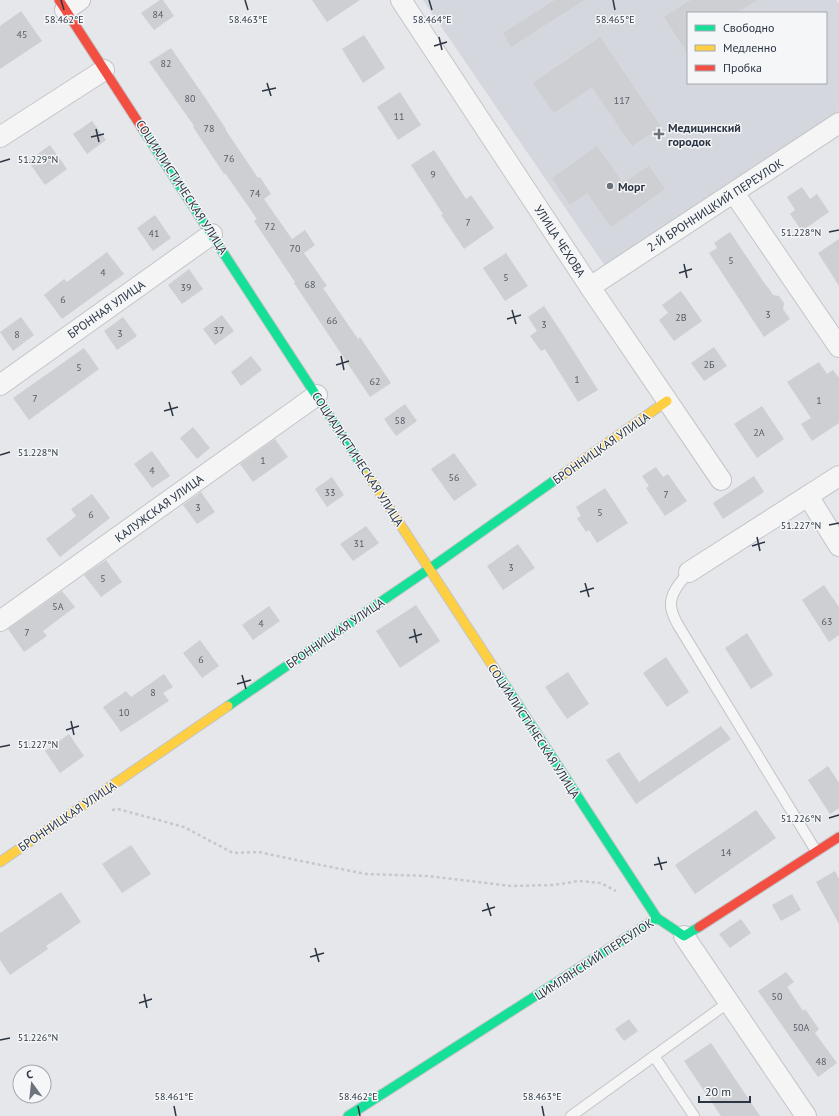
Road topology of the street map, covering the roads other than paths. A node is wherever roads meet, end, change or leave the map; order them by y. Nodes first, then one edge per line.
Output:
1 (401, 0) edge
2 (68, 3) edge
3 (104, 70) junction
4 (839, 123) edge
5 (0, 137) edge
6 (734, 193) junction
7 (212, 234) junction
8 (590, 287) junction
9 (839, 347) edge
10 (0, 384) edge
11 (317, 395) junction
12 (667, 400) junction
13 (839, 476) edge
14 (721, 480) dead end
15 (808, 496) junction
16 (839, 546) edge
17 (429, 569) junction
18 (689, 572) joint
19 (0, 621) edge
20 (839, 837) edge
21 (816, 851) junction
22 (0, 862) edge
23 (657, 918) junction
24 (684, 936) junction
25 (729, 1002) junction
26 (654, 1056) junction
27 (348, 1116) edge
28 (571, 1116) edge
29 (694, 1116) edge
30 (806, 1116) edge

1 - 8 street, УЛИЦА ЧЕХОВА
2 - 3 street, СОЦИАЛИСТИЧЕСКАЯ УЛИЦА
3 - 5 street
3 - 7 street, СОЦИАЛИСТИЧЕСКАЯ УЛИЦА
4 - 6 street, 2-Й БРОННИЦКИЙ ПЕРЕУЛОК
6 - 8 street, 2-Й БРОННИЦКИЙ ПЕРЕУЛОК
6 - 9 street
7 - 10 street, БРОННАЯ УЛИЦА
7 - 11 street, СОЦИАЛИСТИЧЕСКАЯ УЛИЦА
8 - 12 street, УЛИЦА ЧЕХОВА
11 - 17 street, СОЦИАЛИСТИЧЕСКАЯ УЛИЦА
11 - 19 street, КАЛУЖСКАЯ УЛИЦА
12 - 14 street, УЛИЦА ЧЕХОВА
12 - 17 street, БРОННИЦКАЯ УЛИЦА
13 - 15 street
15 - 16 street
15 - 18 street
17 - 22 street, БРОННИЦКАЯ УЛИЦА
17 - 23 street, СОЦИАЛИСТИЧЕСКАЯ УЛИЦА
18 - 21 lane
20 - 21 street
21 - 24 street
23 - 24 street, ЦИМЛЯНСКИЙ ПЕРЕУЛОК
23 - 27 street, ЦИМЛЯНСКИЙ ПЕРЕУЛОК
24 - 25 street
25 - 26 lane
25 - 30 street
26 - 28 lane
26 - 29 lane

